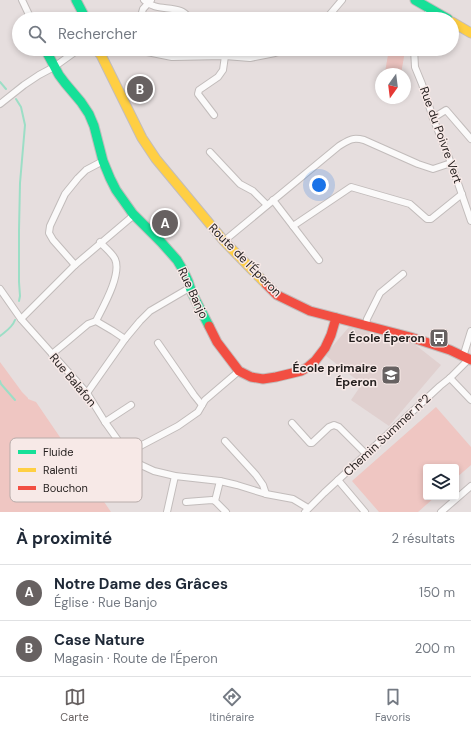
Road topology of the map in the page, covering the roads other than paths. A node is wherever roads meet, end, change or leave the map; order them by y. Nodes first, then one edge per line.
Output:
1 (22, 0) edge
2 (76, 0) edge
3 (342, 0) edge
4 (415, 0) edge
5 (148, 1) edge
6 (430, 9) junction
7 (28, 12) edge
8 (82, 12) edge
9 (142, 12) edge
10 (183, 12) edge
11 (332, 12) edge
12 (428, 12) edge
13 (435, 12) edge
14 (459, 26) edge
15 (471, 33) edge
16 (48, 56) edge
17 (69, 56) edge
18 (101, 56) edge
19 (167, 56) edge
20 (202, 56) joint
21 (225, 56) junction
22 (260, 56) edge
23 (414, 56) edge
24 (54, 67) junction
25 (1, 101) edge
26 (214, 115) dead end
27 (432, 118) junction
28 (471, 139) edge
29 (210, 152) dead end
30 (103, 161) junction
31 (451, 163) junction
32 (462, 194) junction
33 (273, 200) junction
34 (267, 205) junction
35 (134, 215) junction
36 (471, 221) edge
37 (293, 226) junction
38 (224, 241) junction
39 (100, 242) junction
40 (319, 260) dead end
41 (75, 265) junction
42 (402, 274) dead end
43 (190, 287) junction
44 (0, 289) edge
45 (336, 318) junction
46 (20, 319) junction
47 (96, 322) junction
48 (366, 325) junction
49 (471, 331) edge
50 (125, 340) junction
51 (158, 343) dead end
52 (52, 354) junction
53 (468, 359) edge
54 (239, 371) junction
55 (450, 378) junction
56 (86, 393) junction
57 (471, 400) edge
58 (130, 405) dead end
59 (202, 405) junction
60 (105, 422) junction
61 (292, 424) dead end
62 (116, 438) edge
63 (225, 441) dead end
64 (142, 445) edge
65 (366, 454) junction
66 (142, 465) edge
67 (175, 476) junction
68 (338, 480) junction
69 (220, 481) junction
70 (471, 486) edge
71 (266, 494) junction
72 (216, 501) junction
73 (186, 502) dead end
74 (306, 510) edge
75 (167, 512) edge
76 (226, 512) edge
77 (365, 512) edge
78 (441, 512) edge

1 - 7 street
2 - 8 street
3 - 11 street
4 - 6 street
5 - 9 street
5 - 10 street
6 - 12 street
6 - 13 street
14 - 15 street
16 - 24 street, Rue Banjo
17 - 24 street
18 - 38 street, Route de l'Éperon
19 - 20 street
20 - 21 street
21 - 22 street
21 - 26 street
23 - 27 street, Rue du Poivre Vert
24 - 25 street
24 - 30 street, Rue Banjo
27 - 28 street
27 - 31 street, Rue du Poivre Vert
29 - 34 street
30 - 35 street, Rue Banjo
30 - 41 street
31 - 32 street, Rue du Poivre Vert
31 - 33 street
32 - 36 street, Rue du Poivre Vert
32 - 37 street
33 - 34 street
33 - 37 street
34 - 38 street
35 - 39 street
35 - 43 street, Rue Banjo
37 - 40 street
38 - 45 street, Route de l'Éperon
39 - 41 street
39 - 47 street
41 - 46 street
42 - 48 street
43 - 50 street
43 - 54 street, Rue Banjo
44 - 46 street, Rue Balafon
45 - 48 street, Route de l'Éperon
45 - 54 street
46 - 52 street, Rue Balafon
47 - 50 street
47 - 52 street
48 - 53 street, Route de l'Éperon
49 - 53 street
50 - 56 street
51 - 59 street
52 - 56 street, Rue Balafon
53 - 55 street, Chemin Summer n°2
54 - 59 street
55 - 57 street
55 - 65 street, Chemin Summer n°2
56 - 60 street, Rue Balafon
58 - 60 street
59 - 64 street
60 - 62 street, Rue Balafon
61 - 65 street
63 - 71 street
65 - 68 street, Chemin Summer n°2
66 - 67 street, Rue Balafon
67 - 69 street, Rue Balafon
67 - 75 street
68 - 74 street, Chemin Summer n°2
68 - 77 street
69 - 71 street, Rue Balafon
69 - 72 street
70 - 78 street
71 - 74 street, Rue Balafon
72 - 73 street
72 - 76 street

